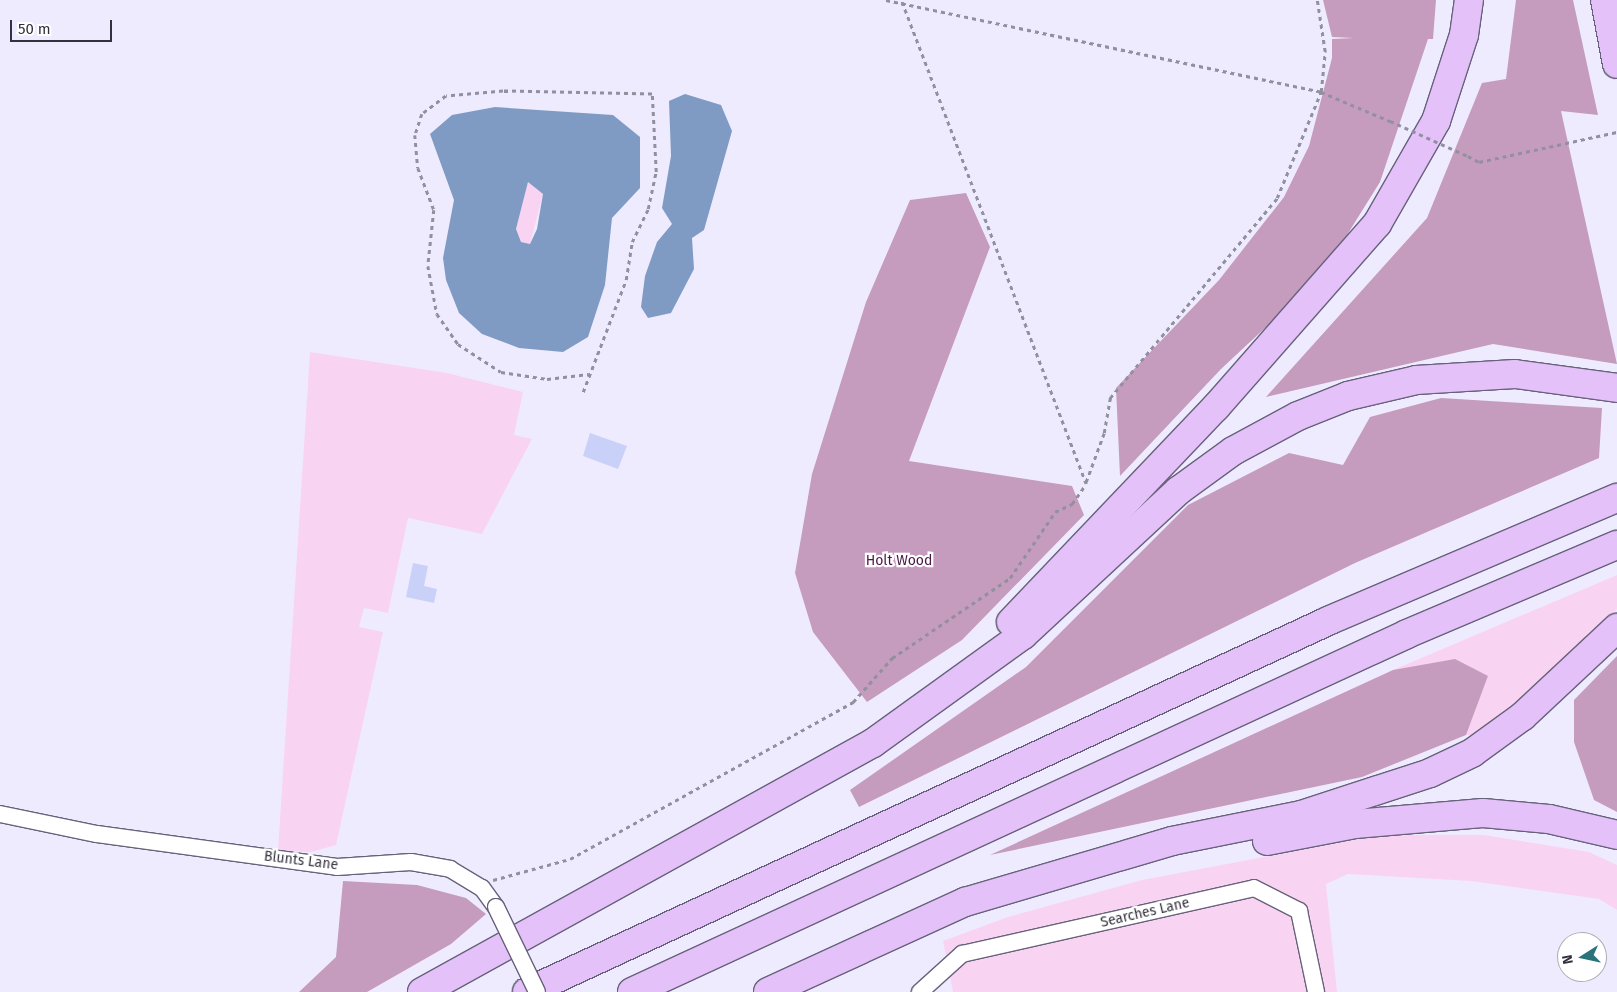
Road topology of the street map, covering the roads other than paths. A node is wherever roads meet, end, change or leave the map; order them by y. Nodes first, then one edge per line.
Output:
1 (1468, 0) edge
2 (1605, 0) edge
3 (1617, 64) edge
4 (1607, 385) edge
5 (1617, 498) edge
6 (1617, 545) edge
7 (1617, 628) edge
8 (917, 714) junction
9 (0, 814) edge
10 (1617, 835) edge
11 (1048, 876) junction
12 (422, 992) edge
13 (527, 992) edge
14 (537, 992) edge
15 (632, 992) edge
16 (768, 992) edge
17 (920, 992) edge
18 (1316, 992) edge

1 - 8 highway
2 - 3 highway
4 - 8 highway
5 - 13 highway
6 - 15 highway
7 - 11 highway
8 - 12 highway
9 - 14 street, Blunts Lane, bridge
10 - 11 highway
11 - 16 highway
17 - 18 street, Searches Lane

